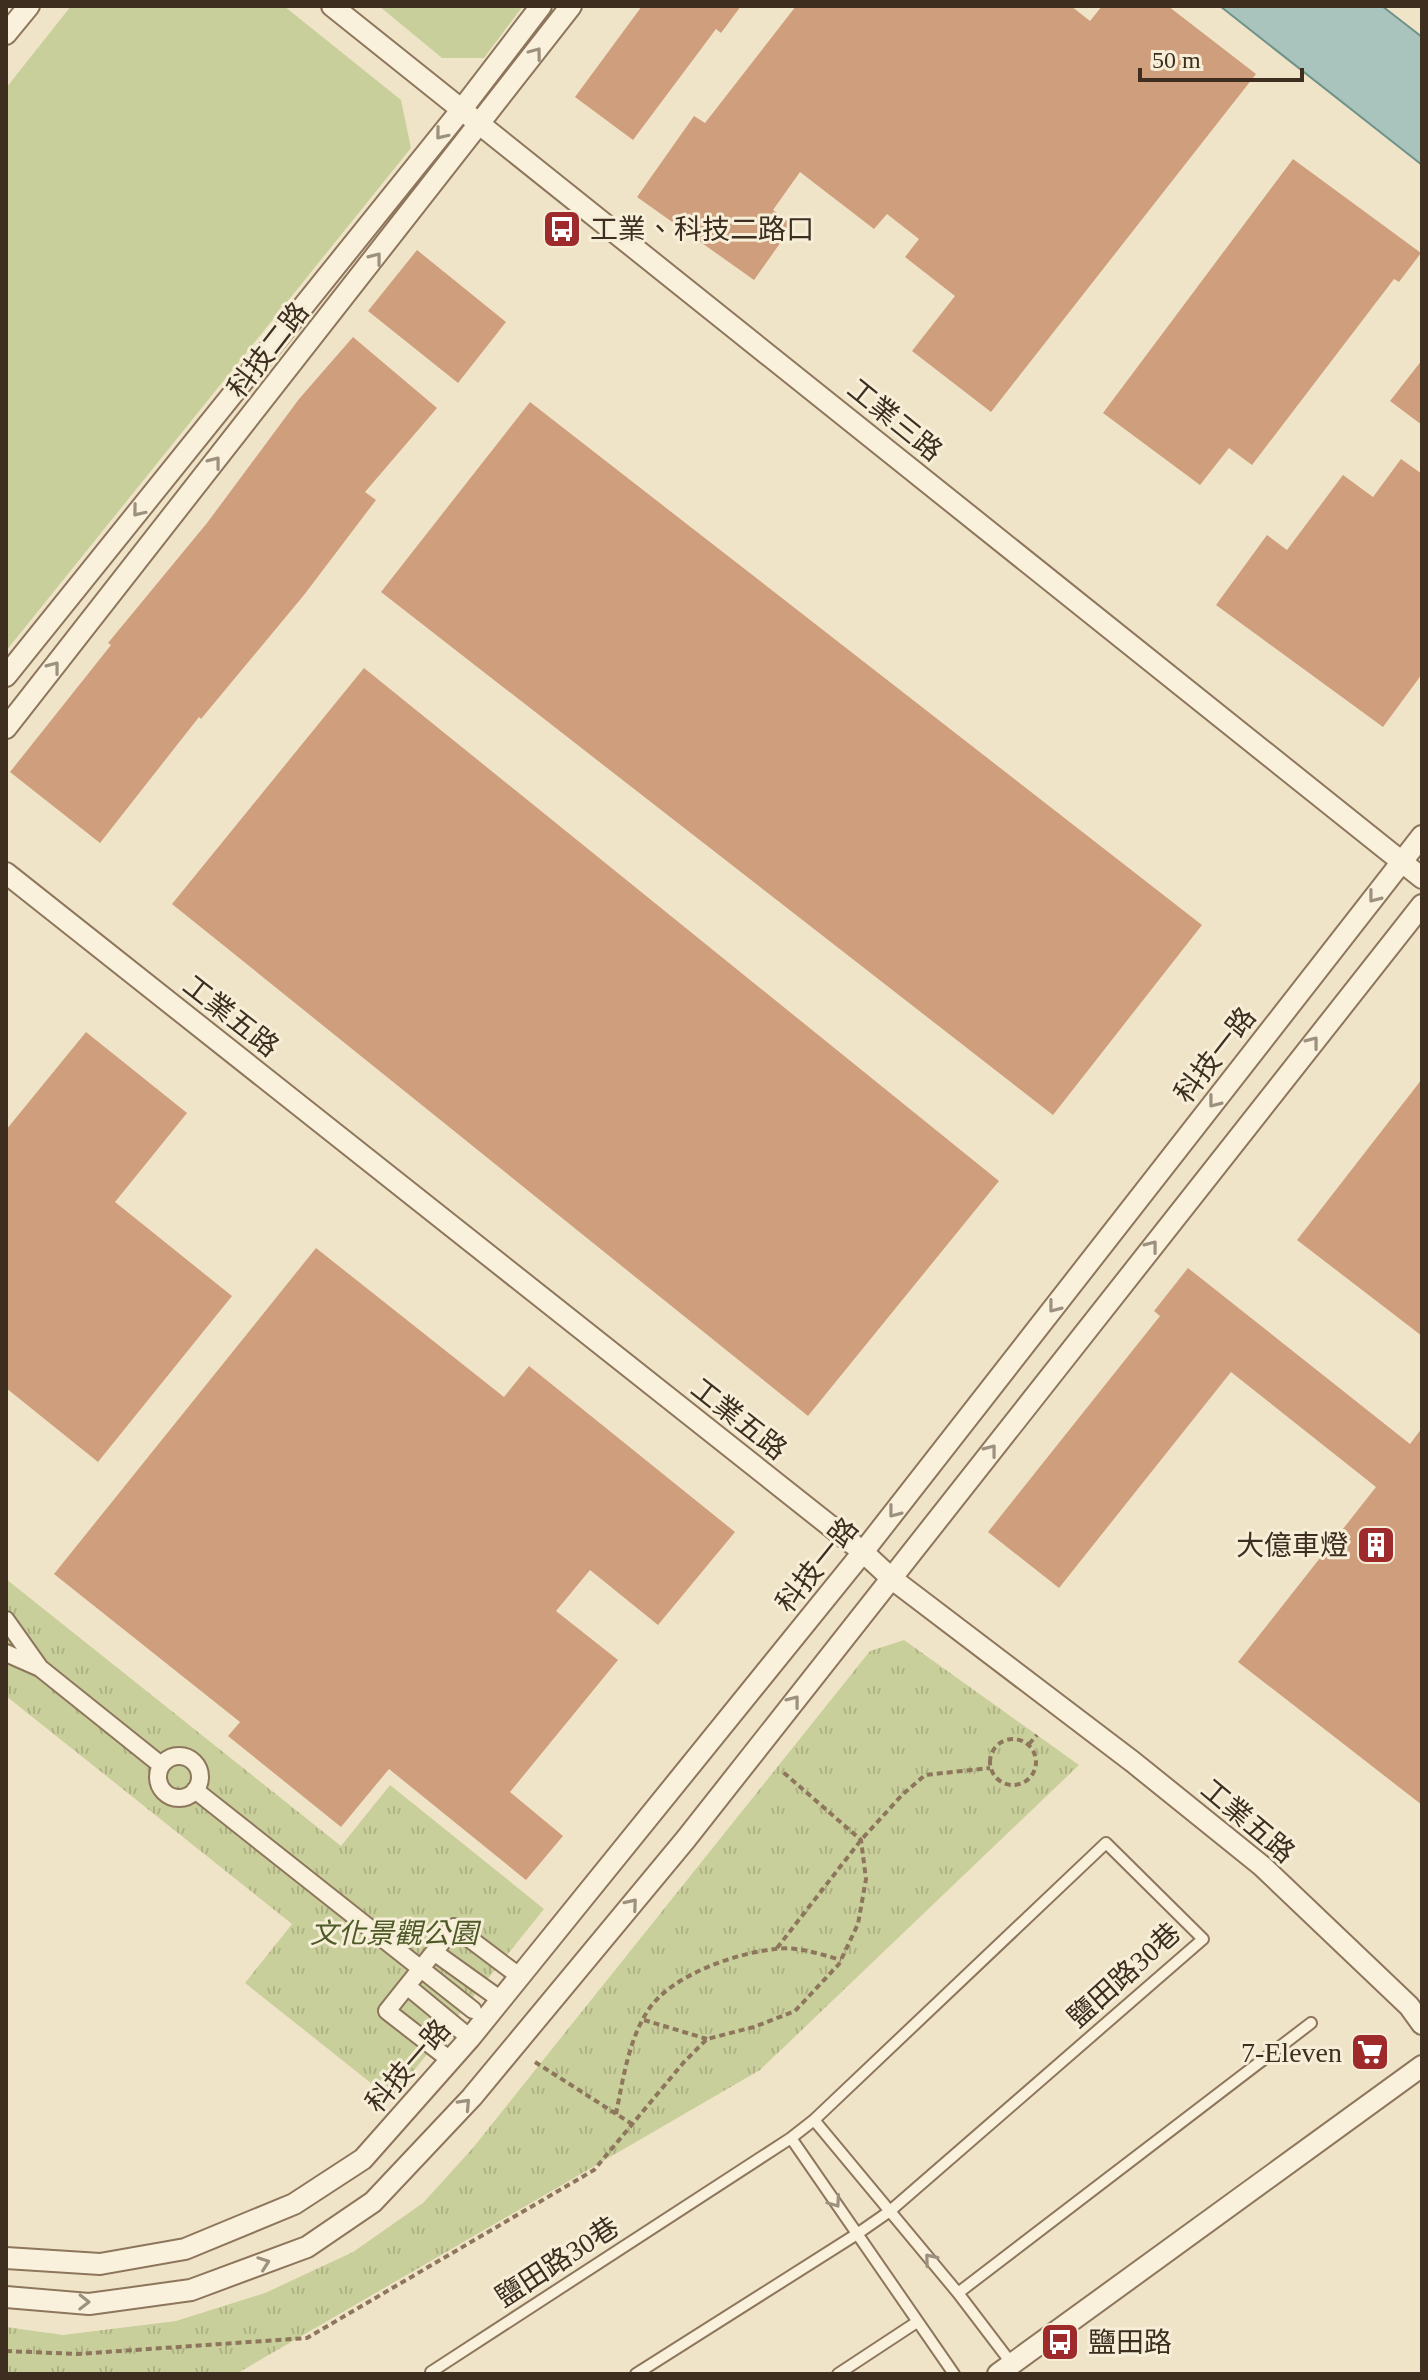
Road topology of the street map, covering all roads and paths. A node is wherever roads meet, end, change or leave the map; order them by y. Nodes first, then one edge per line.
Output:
1 (332, 6) edge
2 (541, 6) edge
3 (571, 6) edge
4 (23, 9) edge
5 (6, 34) edge
6 (462, 109) junction
7 (482, 124) junction
8 (6, 676) edge
9 (6, 728) edge
10 (1422, 836) edge
11 (1401, 863) junction
12 (6, 873) edge
13 (1422, 878) edge
14 (1422, 905) edge
15 (863, 1552) junction
16 (891, 1578) junction
17 (6, 1620) edge
18 (6, 1653) edge
19 (40, 1668) junction
20 (1037, 1735) dead end
21 (1029, 1744) junction
22 (161, 1765) junction
23 (990, 1768) junction
24 (783, 1772) dead end
25 (195, 1790) junction
26 (861, 1840) junction
27 (777, 1948) junction
28 (434, 1952) junction
29 (841, 1960) junction
30 (421, 1969) junction
31 (519, 1976) junction
32 (407, 1986) junction
33 (501, 2000) junction
34 (473, 2010) dead end
35 (643, 2020) junction
36 (1311, 2023) dead end
37 (1422, 2024) edge
38 (470, 2038) junction
39 (707, 2039) junction
40 (450, 2060) junction
41 (535, 2062) dead end
42 (1422, 2066) edge
43 (616, 2114) junction
44 (814, 2120) junction
45 (632, 2124) junction
46 (791, 2138) junction
47 (890, 2211) junction
48 (857, 2234) junction
49 (6, 2258) edge
50 (958, 2293) junction
51 (6, 2297) edge
52 (917, 2322) junction
53 (6, 2351) edge
54 (1005, 2369) edge
55 (433, 2374) edge
56 (636, 2374) edge
57 (838, 2374) edge
58 (954, 2374) edge

1 - 6 street, 工業三路
2 - 6 street, 科技二路
7 -> 3 street, 科技二路
4 - 5 street
6 - 7 street, 工業三路
6 -> 8 street, 科技二路
9 -> 7 street, 科技二路
7 - 11 street, 工業三路
10 - 11 street, 科技一路
11 - 13 street, 工業三路
11 -> 15 street, 科技一路
12 - 15 street, 工業五路
16 -> 14 street
15 - 16 street, 工業五路
15 - 31 street, 科技一路
16 - 37 street, 工業五路
51 -> 16 street
17 - 19 street
18 - 19 street
19 - 22 street
20 - 21 path
21 - 23 path
21 - 23 path
22 - 25 street
22 - 25 street
23 - 26 path
24 - 26 path
25 - 30 street
26 - 27 path
26 - 29 path
27 - 29 path
27 - 35 path
28 - 30 street
28 - 31 street
28 - 33 street
29 - 39 path
30 - 32 street
30 - 34 street
31 - 33 street, 科技一路
32 - 38 street
32 - 40 street
33 - 38 street, 科技一路
35 - 39 path
35 - 43 path
36 - 50 lane
38 - 40 street, 科技一路
39 - 45 path
40 - 49 street, 科技一路
41 - 43 path
42 - 54 street
43 - 45 path
44 - 46 lane, 鹽田路30巷
44 - 47 lane
44 - 47 lane, 鹽田路30巷
45 - 53 path
46 -> 48 lane
46 - 55 lane, 鹽田路30巷
47 - 48 lane, 鹽田路30巷
50 -> 47 lane
48 - 52 lane
48 - 56 lane, 鹽田路30巷
50 - 54 lane
52 - 57 lane
52 - 58 lane

